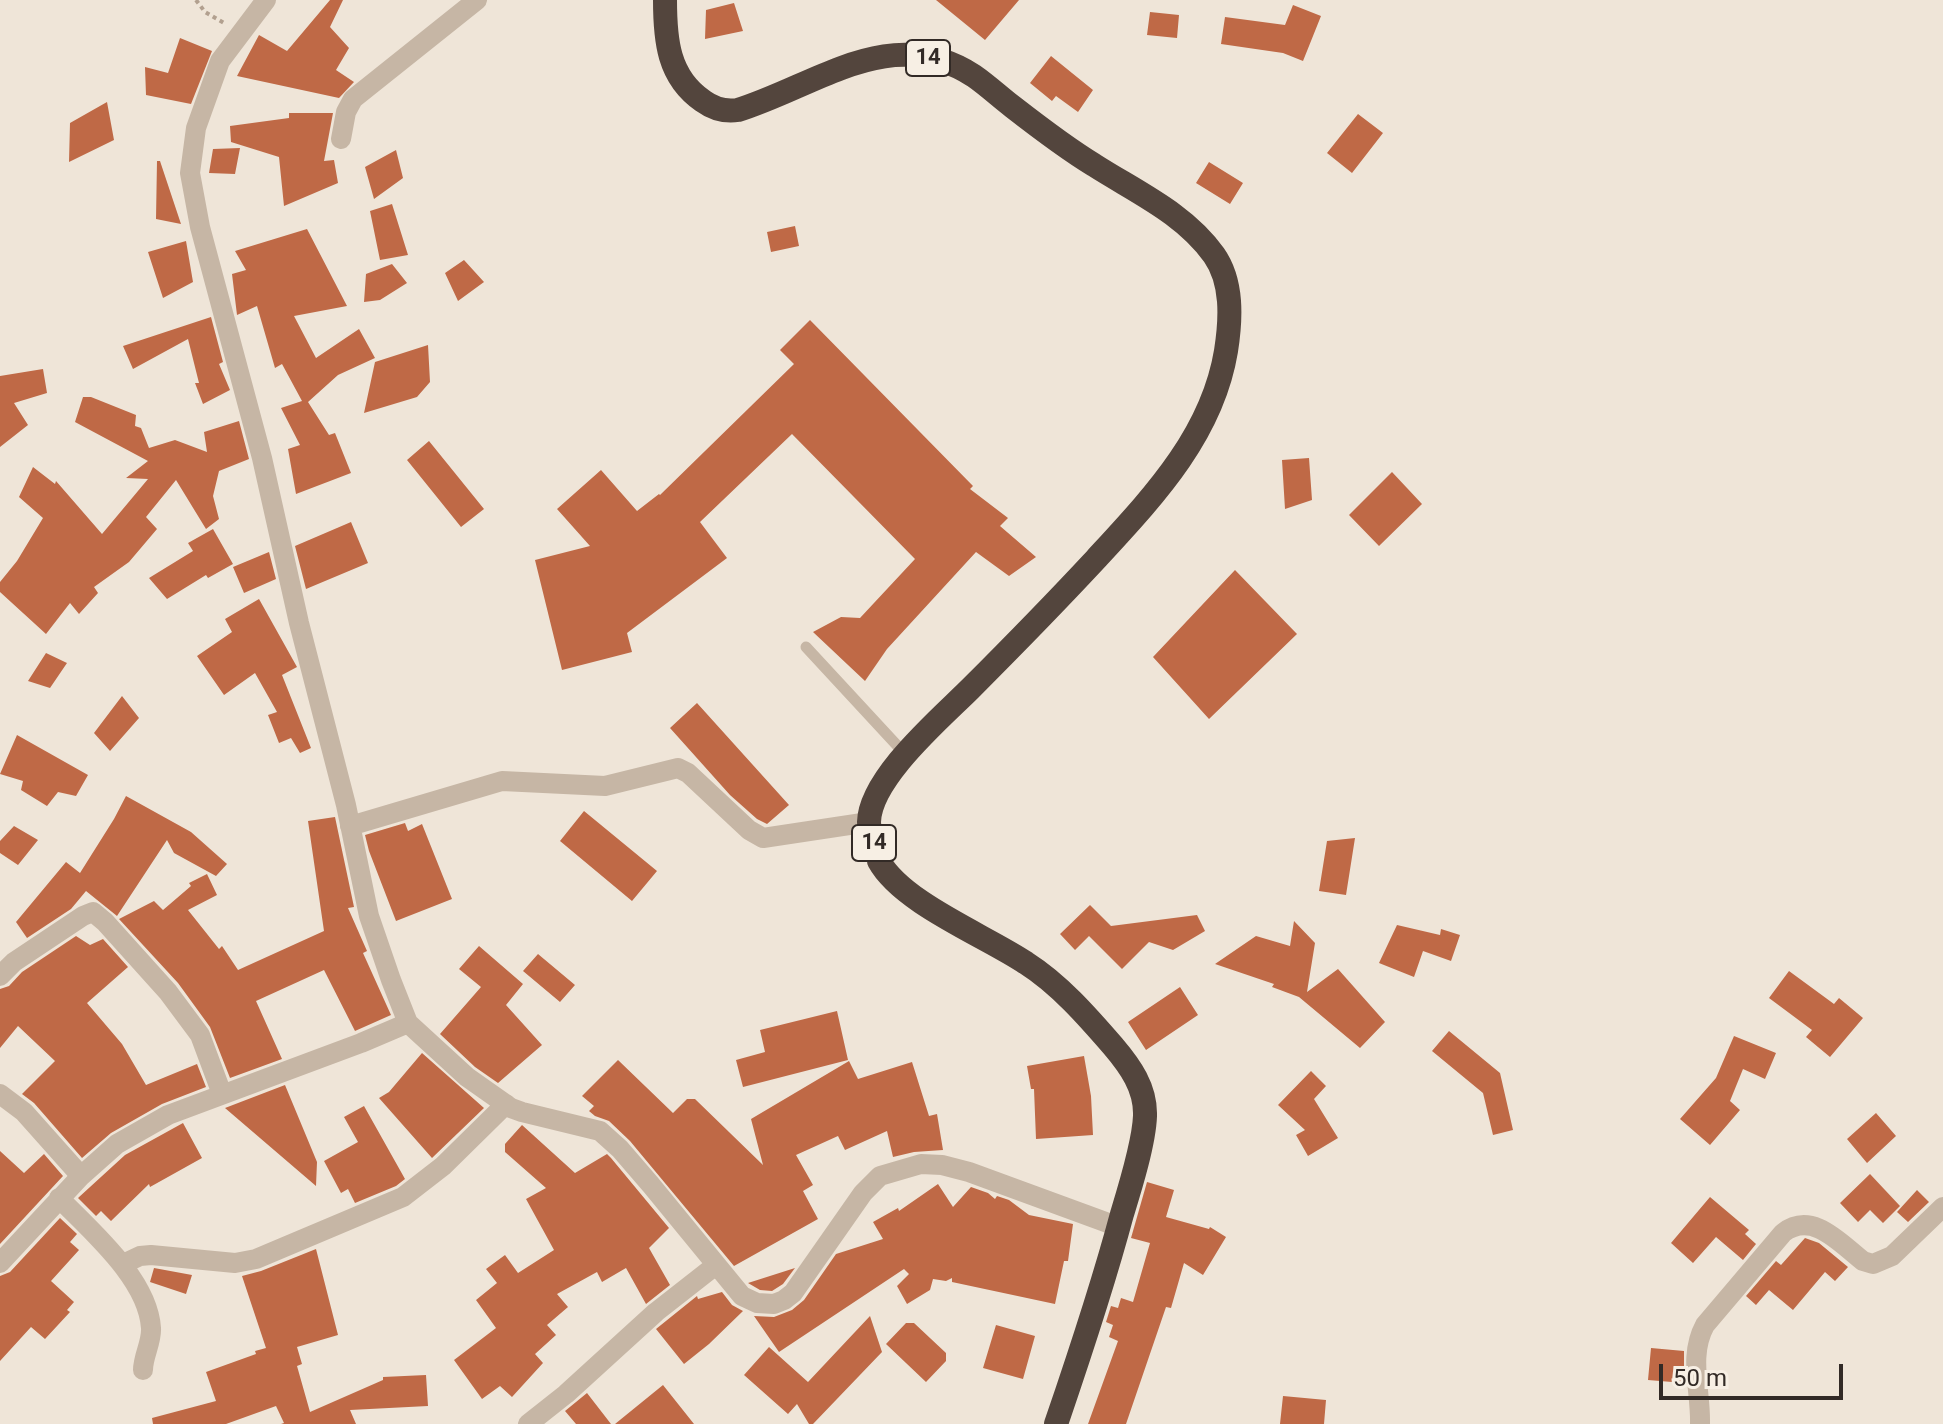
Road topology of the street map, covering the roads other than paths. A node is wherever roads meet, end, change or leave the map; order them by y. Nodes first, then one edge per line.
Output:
1 (266, 0) edge
2 (477, 0) edge
3 (665, 0) edge
4 (341, 139) dead end
5 (806, 647) dead end
6 (905, 754) junction
7 (869, 822) junction
8 (350, 826) junction
9 (0, 976) edge
10 (408, 1023) junction
11 (0, 1094) edge
12 (222, 1094) junction
13 (506, 1104) junction
14 (81, 1176) junction
15 (59, 1198) junction
16 (1943, 1207) edge
17 (1119, 1227) junction
18 (0, 1263) edge
19 (123, 1264) junction
20 (716, 1265) junction
21 (143, 1370) dead end
22 (528, 1424) edge
23 (1056, 1424) edge
24 (1700, 1424) edge

1 - 8 street
2 - 4 street
3 - 6 highway, 14
5 - 6 lane
6 - 7 highway, 14
7 - 8 street
7 - 17 highway, 14
8 - 10 street
9 - 12 street
10 - 12 street
10 - 13 street
11 - 14 street
12 - 14 street
13 - 19 street
13 - 20 street
14 - 15 street
15 - 18 street
15 - 19 street
16 - 24 street
17 - 20 street
17 - 23 highway, 14
19 - 21 street
20 - 22 street

